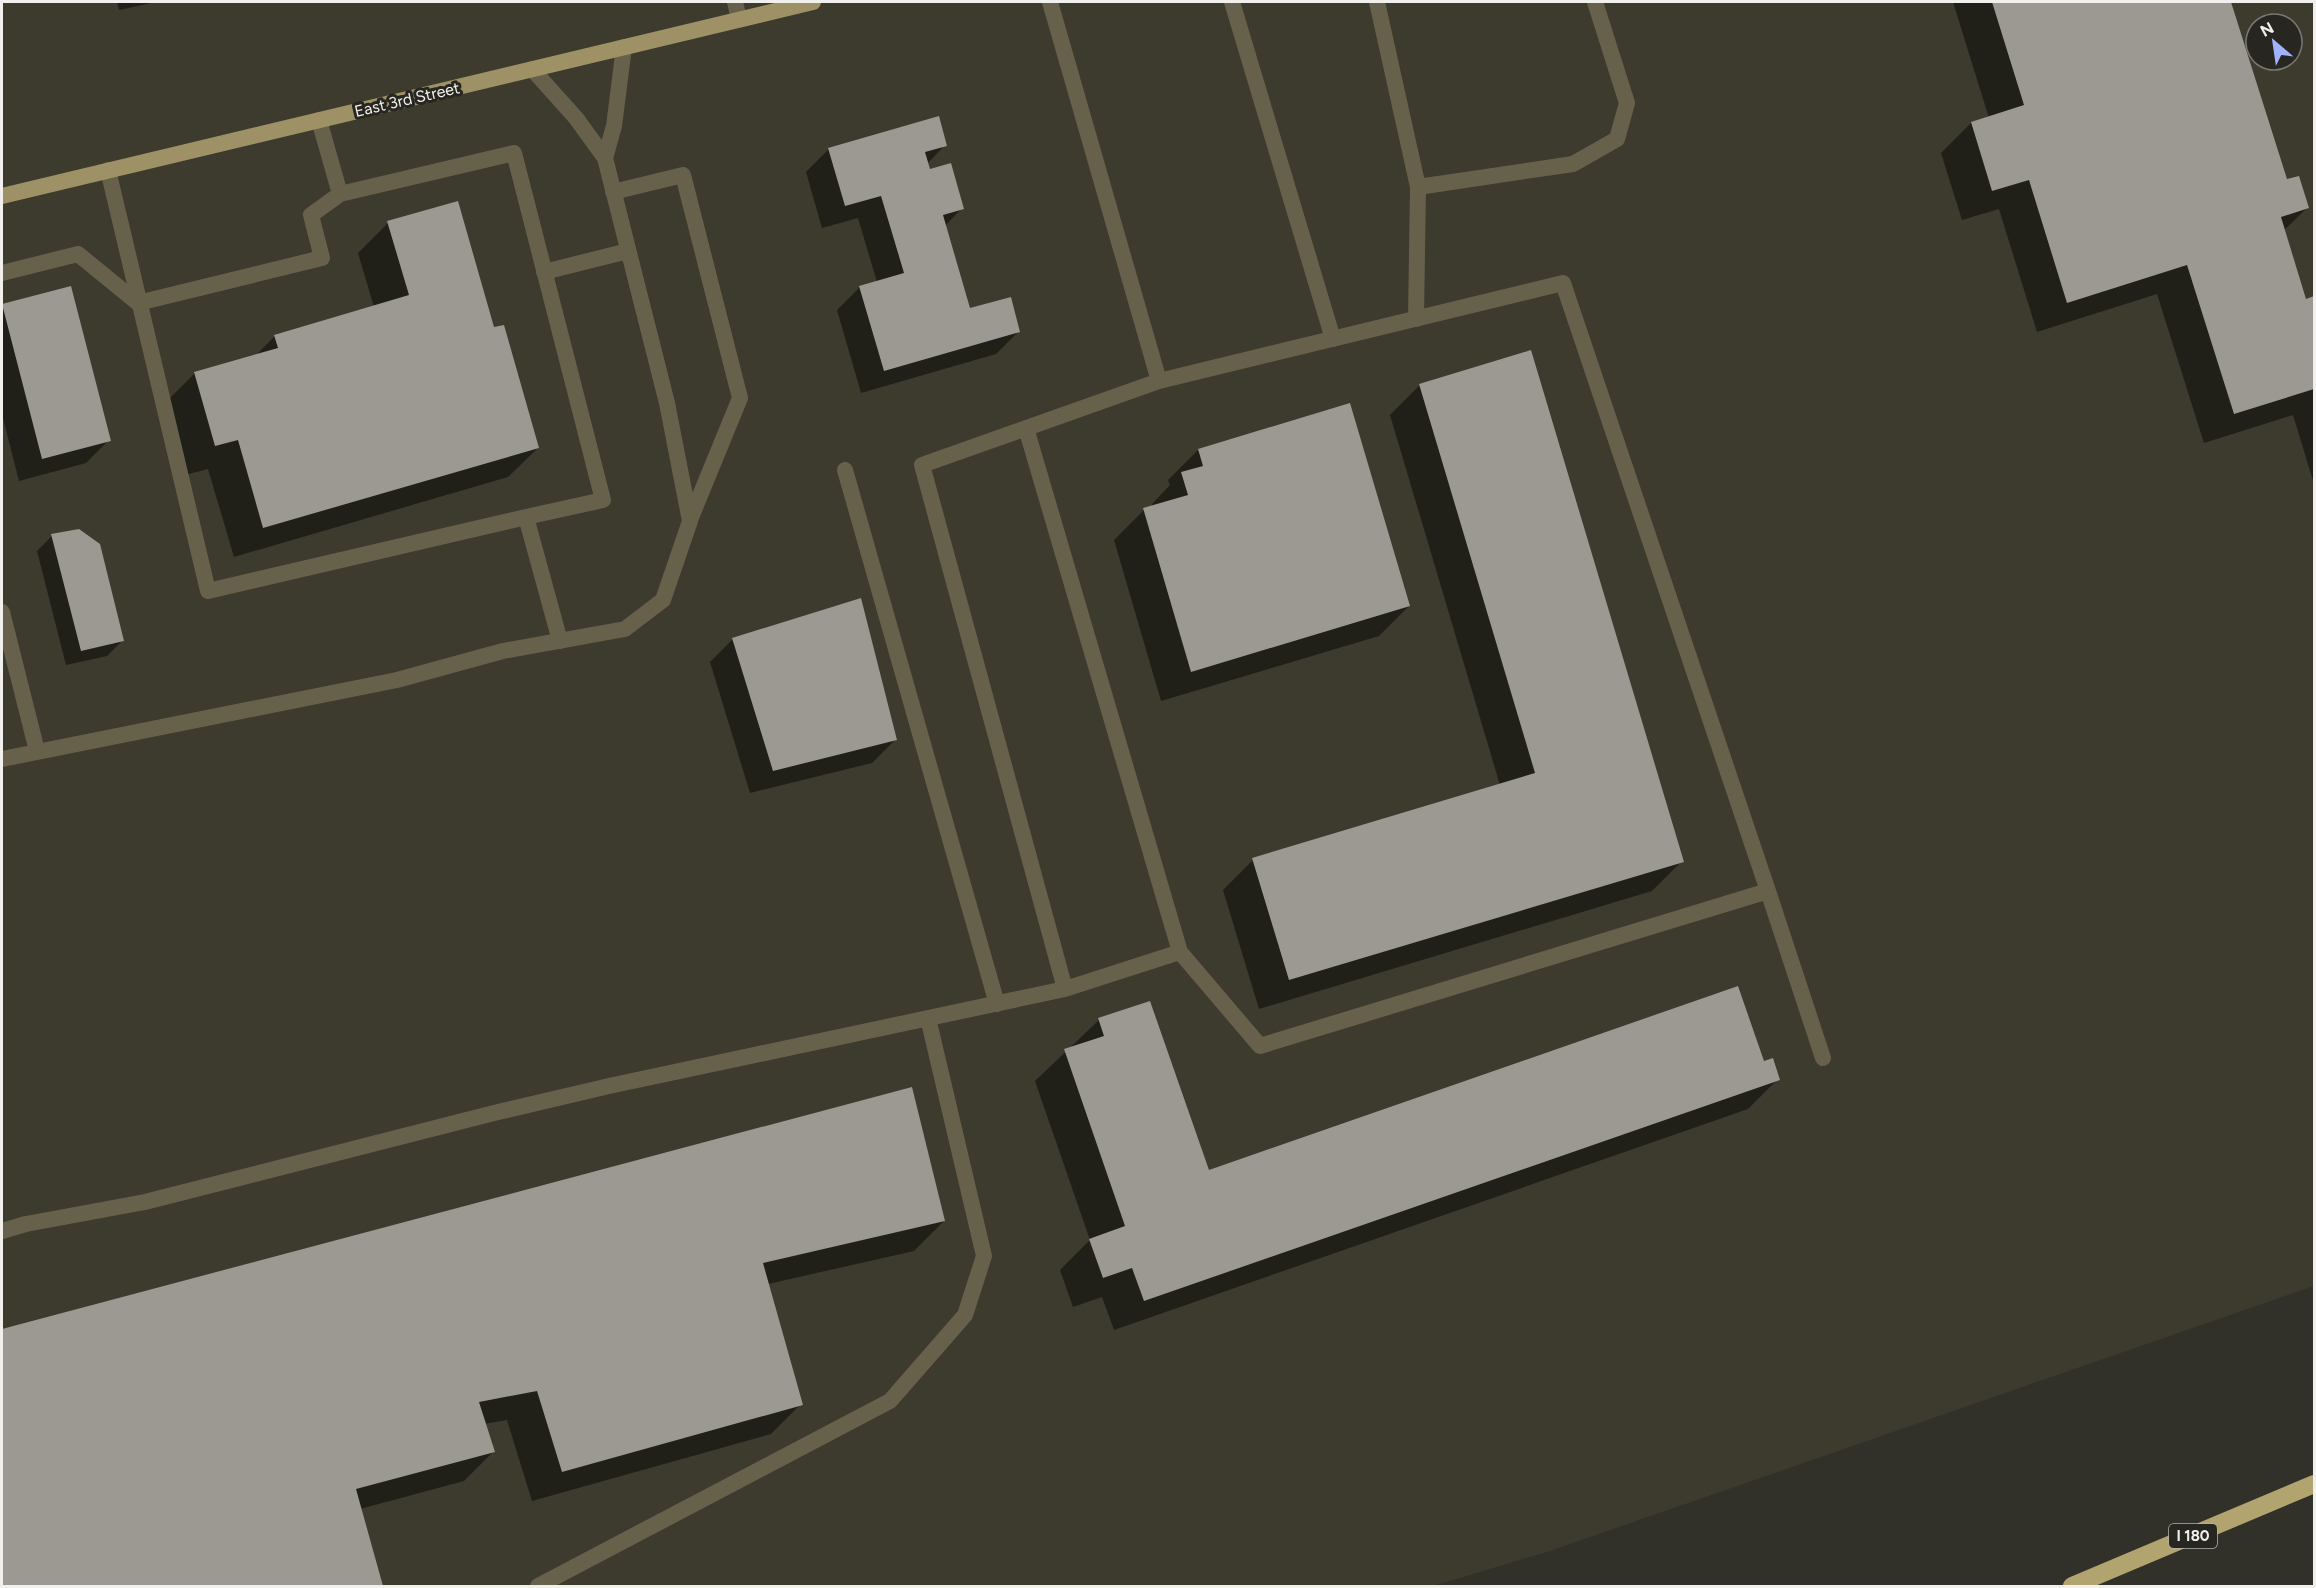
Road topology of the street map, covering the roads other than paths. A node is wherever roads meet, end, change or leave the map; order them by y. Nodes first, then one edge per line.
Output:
1 (735, 2) edge
2 (813, 2) edge
3 (1050, 2) edge
4 (1232, 2) edge
5 (1377, 2) edge
6 (1595, 2) edge
7 (739, 19) junction
8 (624, 47) junction
9 (532, 69) junction
10 (319, 120) junction
11 (605, 158) junction
12 (108, 170) junction
13 (1418, 188) junction
14 (613, 192) junction
15 (339, 194) junction
16 (2, 196) edge
17 (628, 251) junction
18 (544, 272) junction
19 (2, 273) edge
20 (138, 303) junction
21 (1416, 318) junction
22 (1333, 339) junction
23 (1160, 381) junction
24 (1026, 428) junction
25 (845, 470) dead end
26 (526, 517) junction
27 (690, 521) junction
28 (2, 612) edge
29 (560, 641) junction
30 (37, 751) junction
31 (2, 759) edge
32 (1768, 891) junction
33 (1180, 952) junction
34 (1065, 989) junction
35 (997, 1004) junction
36 (928, 1018) junction
37 (1823, 1058) dead end
38 (2, 1231) edge
39 (2314, 1484) edge
40 (538, 1587) edge
41 (2072, 1587) edge

1 - 7 lane
2 - 7 main road, East 3rd Street
3 - 23 lane
4 - 22 lane
5 - 13 lane
6 - 13 lane
7 - 8 main road, East 3rd Street
8 - 9 main road, East 3rd Street
8 - 11 lane
9 - 10 main road, East 3rd Street
9 - 11 lane
10 - 12 main road, East 3rd Street
10 - 15 lane
11 - 14 lane
12 - 16 main road, East 3rd Street
12 - 20 lane
13 - 21 lane
14 - 17 lane
14 - 27 lane
15 - 18 lane
15 - 20 lane
17 - 18 lane
17 - 27 lane
18 - 26 lane
19 - 20 lane
20 - 26 lane
21 - 22 lane
21 - 32 lane
22 - 23 lane
23 - 24 lane
24 - 33 lane
24 - 34 lane
25 - 35 lane
26 - 29 lane
27 - 29 lane
28 - 30 lane
29 - 30 lane
30 - 31 lane
32 - 33 lane
32 - 37 lane
33 - 34 lane
34 - 35 lane
35 - 36 lane
36 - 38 lane
36 - 40 lane
39 - 41 highway, I 180

